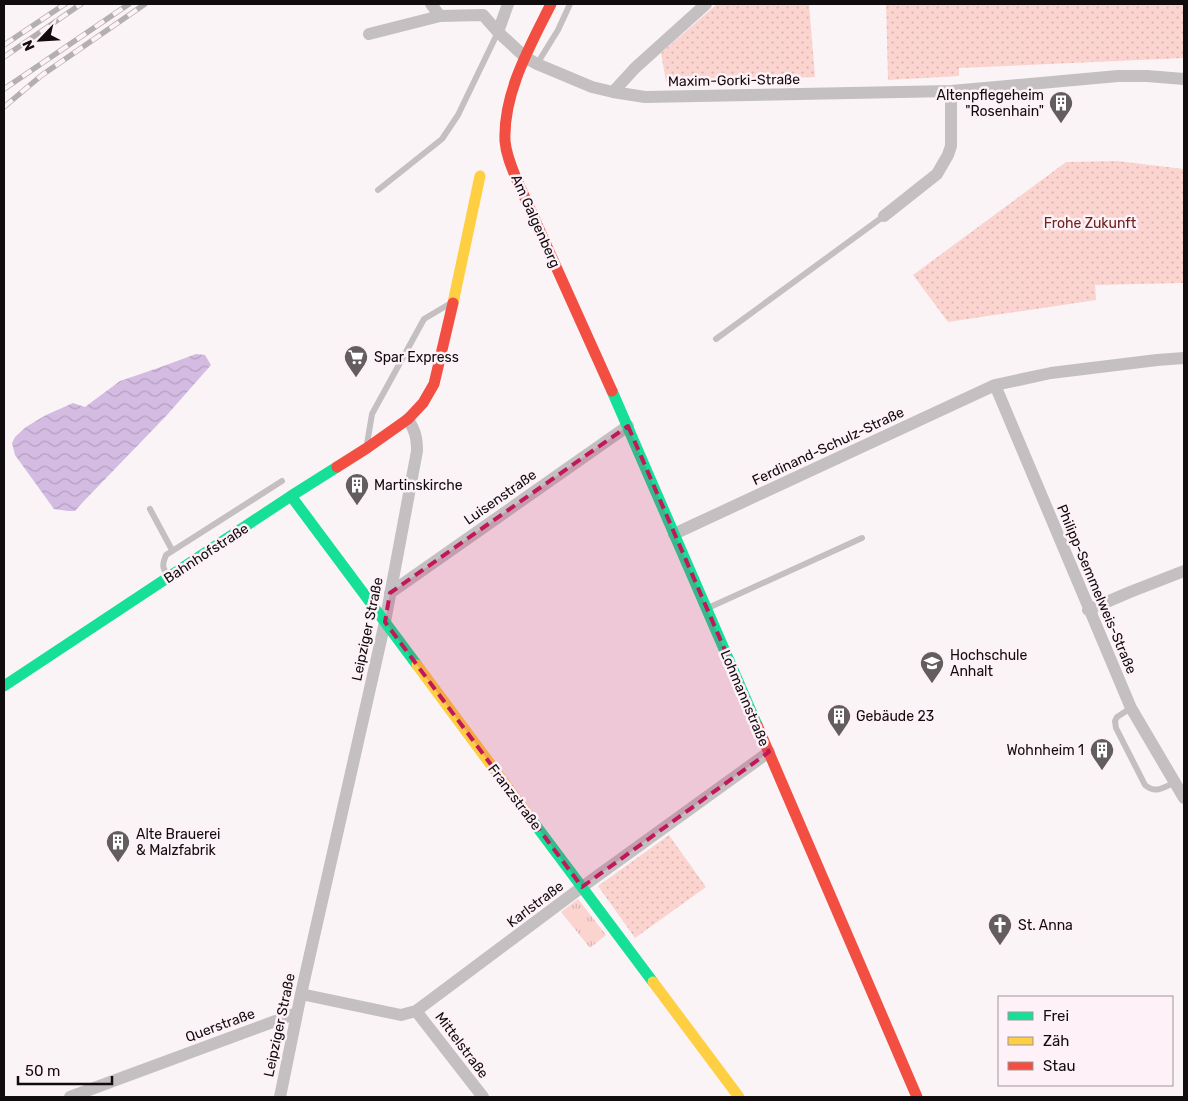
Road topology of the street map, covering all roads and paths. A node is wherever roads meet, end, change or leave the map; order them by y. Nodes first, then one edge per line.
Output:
1 (431, 4) edge
2 (508, 4) edge
3 (551, 4) edge
4 (570, 4) edge
5 (706, 4) edge
6 (440, 16) junction
7 (498, 32) junction
8 (369, 34) dead end
9 (525, 57) junction
10 (537, 64) junction
11 (1184, 78) edge
12 (951, 91) junction
13 (613, 92) junction
14 (480, 176) dead end
15 (378, 190) dead end
16 (884, 216) joint
17 (571, 299) joint
18 (453, 302) junction
19 (716, 339) dead end
20 (1184, 358) edge
21 (995, 385) junction
22 (408, 419) junction
23 (628, 426) junction
24 (367, 448) junction
25 (282, 481) dead end
26 (291, 496) junction
27 (150, 510) dead end
28 (674, 534) junction
29 (862, 538) dead end
30 (172, 550) junction
31 (1184, 571) edge
32 (169, 577) junction
33 (390, 593) junction
34 (706, 608) junction
35 (1088, 610) junction
36 (385, 622) junction
37 (4, 686) edge
38 (1131, 708) junction
39 (768, 752) junction
40 (1175, 782) junction
41 (1184, 798) edge
42 (582, 887) junction
43 (301, 994) junction
44 (416, 1011) junction
45 (297, 1012) junction
46 (74, 1096) edge
47 (280, 1097) edge
48 (483, 1097) edge
49 (739, 1097) edge
50 (917, 1097) edge

1 - 6 street
2 - 7 street
3 - 9 street
4 - 10 lane
5 - 13 street
6 - 7 street
6 - 8 street
7 - 9 street
7 - 15 lane
9 - 10 street, Maxim-Gorki-Straße
9 - 17 street, Am Galgenberg
10 - 13 street, Maxim-Gorki-Straße
11 - 12 street, Maxim-Gorki-Straße
12 - 13 street, Maxim-Gorki-Straße
12 - 16 street
14 - 18 street
16 - 19 lane
17 - 23 street, Lohmannstraße
18 - 22 street
18 - 24 lane
20 - 21 street, Ferdinand-Schulz-Straße
21 - 28 street, Ferdinand-Schulz-Straße
21 - 35 street, Philipp-Semmelweis-Straße
22 - 24 street, Bahnhofstraße
22 - 33 street, Leipziger Straße
23 - 28 street, Lohmannstraße
23 - 33 street, Luisenstraße
24 - 26 street, Bahnhofstraße
25 - 30 lane
26 - 32 street, Bahnhofstraße
26 - 36 street, Franzstraße
27 - 30 lane
28 - 34 street, Lohmannstraße
29 - 34 lane
30 - 32 lane
31 - 35 street
32 - 37 street, Bahnhofstraße
33 - 36 street, Leipziger Straße
34 - 39 street, Lohmannstraße
35 - 38 street, Philipp-Semmelweis-Straße
36 - 42 street, Franzstraße
36 - 43 street, Leipziger Straße
38 - 40 street, Philipp-Semmelweis-Straße
38 - 40 lane
39 - 42 street, Karlstraße
39 - 50 street, Lohmannstraße
40 - 41 street, Philipp-Semmelweis-Straße
42 - 44 street, Karlstraße
42 - 49 street, Franzstraße
43 - 44 street
43 - 45 street, Leipziger Straße
44 - 48 street, Mittelstraße
45 - 46 street, Querstraße
45 - 47 street, Leipziger Straße

